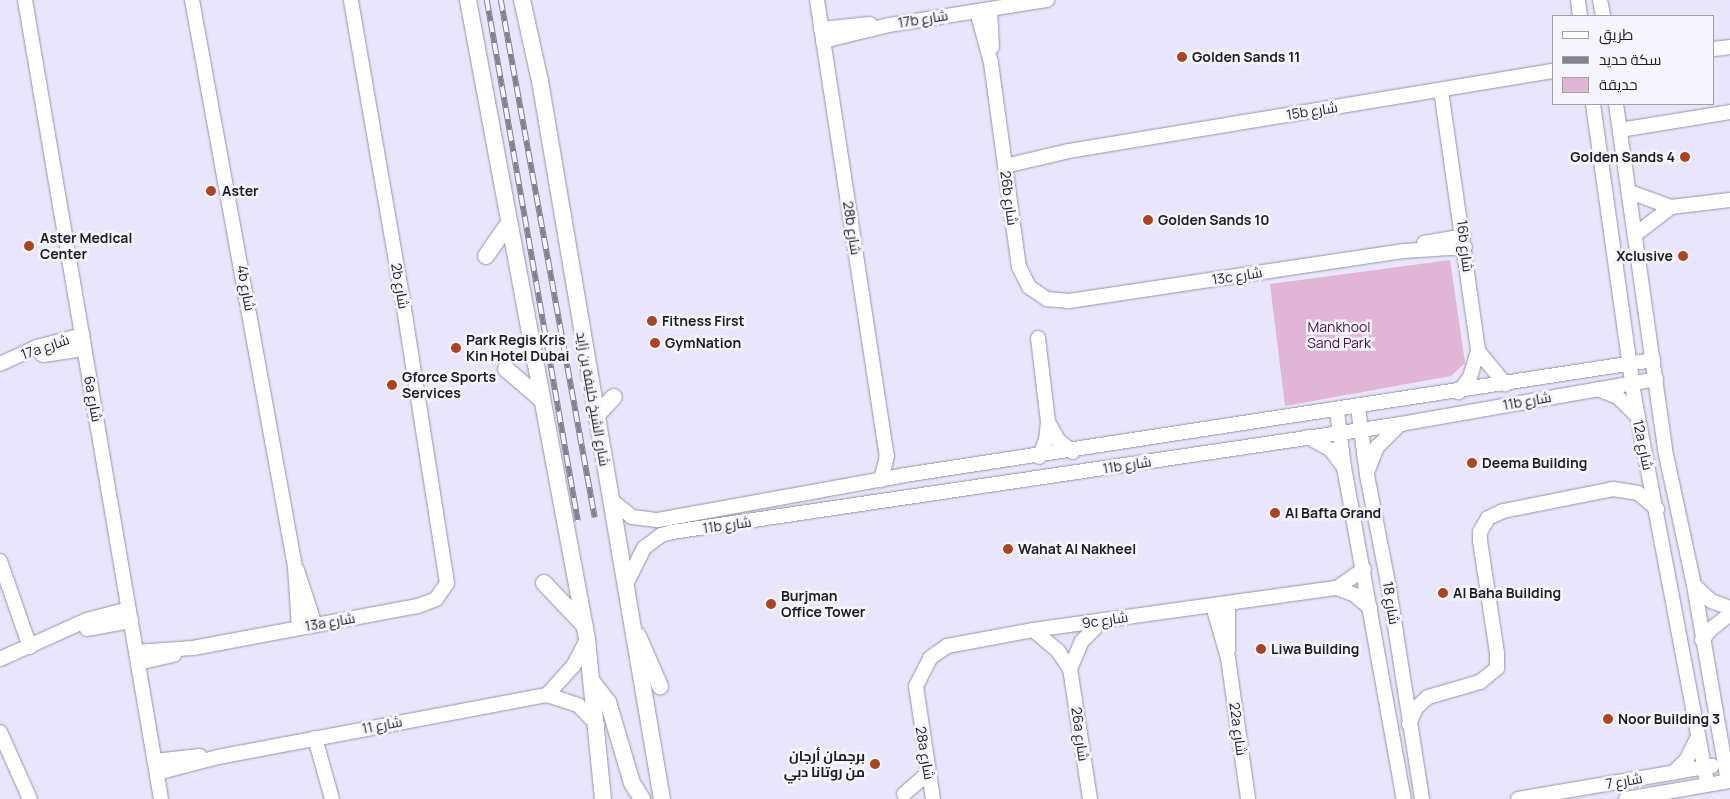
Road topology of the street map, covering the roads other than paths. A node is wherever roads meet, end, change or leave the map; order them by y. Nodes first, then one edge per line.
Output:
1 (25, 0) edge
2 (351, 0) edge
3 (468, 0) edge
4 (522, 0) edge
5 (817, 0) edge
6 (1047, 0) edge
7 (1578, 0) edge
8 (1600, 0) edge
9 (194, 3) edge
10 (984, 10) junction
11 (1580, 15) edge
12 (1602, 15) edge
13 (822, 35) junction
14 (1730, 46) edge
15 (1715, 48) edge
16 (1552, 71) edge
17 (1446, 89) junction
18 (1593, 105) edge
19 (1616, 105) edge
20 (1730, 112) edge
21 (1620, 130) junction
22 (1004, 160) junction
23 (1630, 192) junction
24 (1730, 200) edge
25 (1671, 207) junction
26 (509, 223) junction
27 (1636, 234) junction
28 (1464, 241) junction
29 (486, 256) dead end
30 (1069, 301) joint
31 (1626, 337) junction
32 (1038, 338) dead end
33 (83, 342) junction
34 (1478, 351) junction
35 (1653, 360) junction
36 (4, 363) edge
37 (1629, 364) junction
38 (1602, 368) junction
39 (506, 369) dead end
40 (1656, 379) junction
41 (1632, 383) junction
42 (1505, 384) junction
43 (1595, 388) junction
44 (1459, 392) junction
45 (614, 397) dead end
46 (542, 400) junction
47 (1358, 408) junction
48 (1337, 411) junction
49 (596, 416) junction
50 (1637, 417) junction
51 (1048, 422) junction
52 (1400, 424) junction
53 (1361, 430) junction
54 (1340, 432) junction
55 (1308, 437) junction
56 (1074, 452) junction
57 (887, 456) junction
58 (1039, 457) junction
59 (1344, 467) junction
60 (1367, 475) junction
61 (905, 476) junction
62 (881, 480) junction
63 (610, 500) junction
64 (1657, 509) junction
65 (1, 563) edge
66 (296, 567) junction
67 (1364, 568) junction
68 (448, 573) joint
69 (544, 582) dead end
70 (1694, 585) junction
71 (626, 586) junction
72 (1337, 588) junction
73 (1228, 605) junction
74 (1213, 606) junction
75 (1370, 608) junction
76 (1730, 608) edge
77 (1730, 614) edge
78 (130, 615) junction
79 (1103, 620) junction
80 (314, 625) junction
81 (299, 628) junction
82 (633, 630) junction
83 (1033, 630) junction
84 (586, 632) junction
85 (1702, 640) junction
86 (34, 645) junction
87 (137, 658) junction
88 (1228, 658) junction
89 (0, 659) edge
90 (1070, 669) junction
91 (593, 683) junction
92 (660, 686) dead end
93 (547, 695) junction
94 (917, 706) joint
95 (0, 720) edge
96 (1409, 724) junction
97 (598, 726) junction
98 (1718, 735) junction
99 (1698, 736) junction
100 (3, 737) edge
101 (320, 737) junction
102 (1730, 746) edge
103 (1727, 764) edge
104 (156, 767) junction
105 (1704, 768) junction
106 (928, 772) junction
107 (1673, 773) junction
108 (1729, 781) edge
109 (1707, 784) junction
110 (904, 794) dead end
111 (331, 795) edge
112 (30, 799) edge
113 (161, 799) edge
114 (603, 799) edge
115 (642, 799) edge
116 (662, 799) edge
117 (933, 799) edge
118 (1090, 799) edge
119 (1248, 799) edge
120 (1404, 799) edge
121 (1422, 799) edge
122 (1518, 799) edge
123 (1626, 799) edge

1 - 33 street, 6a شارع
2 - 68 street, 2b شارع
3 - 26 main road
4 - 49 main road, شارع الشيخ خليفة بن زايد
5 - 13 street, 28b شارع
6 - 10 street, 17b شارع
7 - 11 street
8 - 12 street
9 - 66 street, 4b شارع
10 - 13 street, 17b شارع
10 - 22 street, 26b شارع
13 - 57 street, 28b شارع
14 - 15 street
16 - 17 street, 15b شارع
17 - 22 street, 15b شارع
17 - 28 street, 16b شارع
18 - 31 street, 12a شارع
19 - 21 street, 12a شارع
20 - 21 street
21 - 23 street, 12a شارع
22 - 30 street, 26b شارع
23 - 25 street
23 - 27 street, 12a شارع
24 - 25 street
25 - 27 street
26 - 29 main road
26 - 46 main road
27 - 35 street, 12a شارع
28 - 30 street, 13c شارع
28 - 34 street, 16b شارع
31 - 37 street, 12a شارع
31 - 38 street
32 - 51 street
33 - 36 street, 17a شارع
33 - 78 street, 6a شارع
34 - 42 street, 16b شارع
34 - 44 street, 16b شارع
35 - 37 street, 11b شارع
35 - 40 street, 12a شارع
37 - 38 street, 11b شارع
37 - 41 street, 12a شارع
38 - 42 street, 11b شارع
39 - 46 main road
40 - 41 street, 11b شارع
40 - 70 street, 12a شارع
41 - 43 street, 11b شارع
41 - 50 street, 12a شارع
42 - 44 street, 11b شارع
43 - 50 street
43 - 52 street, 11b شارع
44 - 47 street, 11b شارع
45 - 49 main road
46 - 84 main road
47 - 48 street, 11b شارع
47 - 53 street, شارع 18
48 - 54 street, شارع 18
48 - 56 street, 11b شارع
49 - 63 main road, شارع الشيخ خليفة بن زايد
50 - 64 street, 12a شارع
51 - 56 street
51 - 58 street
52 - 53 street, 11b شارع
52 - 60 street
53 - 54 street, 11b شارع
53 - 60 street, شارع 18
54 - 55 street, 11b شارع
54 - 59 street, شارع 18
55 - 59 street
55 - 71 street, 11b شارع
56 - 58 street, 11b شارع
57 - 61 street
57 - 62 street, 28b شارع
58 - 61 street, 11b شارع
59 - 67 street, شارع 18
60 - 96 street, شارع 18
61 - 62 street, 11b شارع
62 - 63 street, 11b شارع
63 - 71 main road, شارع الشيخ خليفة بن زايد
64 - 96 street
64 - 99 street, 12a شارع
65 - 86 street
66 - 80 street, 4b شارع
66 - 81 street, 4b شارع
67 - 72 street, 9c شارع
67 - 75 street, شارع 18
68 - 80 street, 13a شارع
69 - 84 main road
70 - 76 street
70 - 85 street, 12a شارع
71 - 82 main road, شارع الشيخ خليفة بن زايد
72 - 73 street, 9c شارع
72 - 75 street
73 - 74 street, 9c شارع
73 - 88 street, 22a شارع
74 - 79 street, 9c شارع
74 - 88 street, 22a شارع
75 - 120 street, شارع 18
77 - 85 street
78 - 86 street
78 - 87 street, 6a شارع
79 - 83 street, 9c شارع
79 - 90 street
80 - 81 street, 13a شارع
81 - 87 street, 13a شارع
82 - 92 main road
82 - 116 main road, شارع الشيخ خليفة بن زايد
83 - 90 street, 26a شارع
83 - 94 street, 9c شارع
84 - 91 main road
84 - 93 street
85 - 98 street, 12a شارع
86 - 89 street
87 - 104 street, 6a شارع
88 - 119 street, 22a شارع
90 - 118 street, 26a شارع
91 - 97 main road
91 - 115 main road
93 - 97 street, شارع 11
93 - 101 street, شارع 11
94 - 106 street, 28a شارع
95 - 100 street
96 - 121 street, شارع 18
97 - 114 main road
98 - 102 street
98 - 103 street, 12a شارع
99 - 105 street, 12a شارع
99 - 107 street
100 - 112 street
101 - 104 street, شارع 11
101 - 111 street
103 - 105 street, شارع 7
103 - 108 street, 12a شارع
104 - 113 street, 6a شارع
105 - 107 street, شارع 7
105 - 109 street, 12a شارع
106 - 110 street
106 - 117 street, 28a شارع
107 - 122 street, شارع 7
108 - 109 street, شارع 7
109 - 123 street, شارع 7

